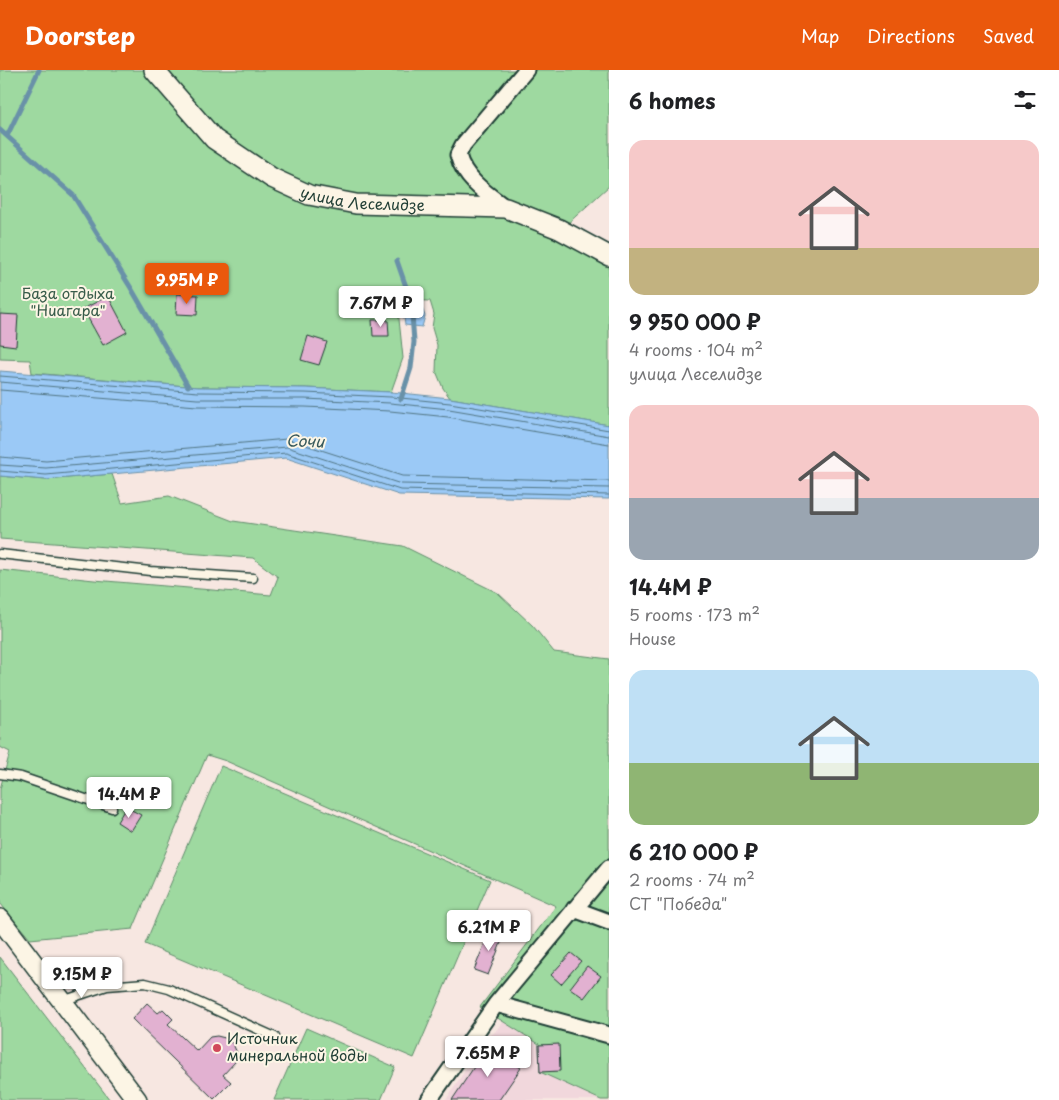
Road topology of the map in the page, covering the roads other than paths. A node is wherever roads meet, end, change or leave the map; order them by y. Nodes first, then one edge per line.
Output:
1 (154, 70) edge
2 (526, 70) edge
3 (506, 208) junction
4 (609, 256) edge
5 (0, 554) edge
6 (254, 578) dead end
7 (0, 774) edge
8 (112, 808) dead end
9 (609, 868) edge
10 (574, 909) junction
11 (0, 918) edge
12 (609, 922) edge
13 (62, 1001) junction
14 (496, 1004) junction
15 (609, 1035) edge
16 (275, 1038) dead end
17 (137, 1100) edge
18 (429, 1100) edge

1 - 3 street, улица Леселидзе
2 - 3 street
3 - 4 street, улица Леселидзе
5 - 6 lane
7 - 8 lane
9 - 10 street
10 - 12 street
10 - 14 street
11 - 13 street
13 - 16 lane
13 - 17 street
14 - 15 street
14 - 18 street

